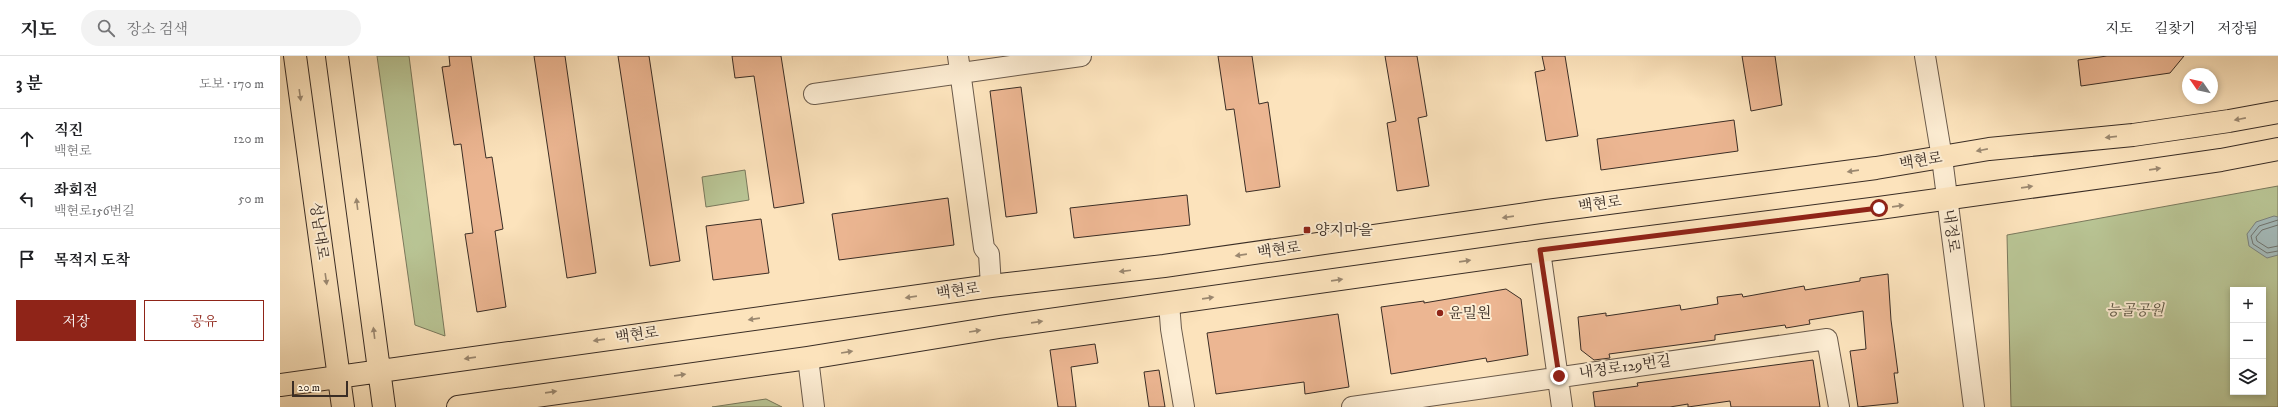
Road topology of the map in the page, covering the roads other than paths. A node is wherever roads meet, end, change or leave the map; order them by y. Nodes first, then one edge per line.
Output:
1 (295, 56) edge
2 (337, 56) edge
3 (1081, 56) edge
4 (1925, 56) edge
5 (960, 64) edge
6 (814, 94) dead end
7 (2278, 112) edge
8 (2278, 149) edge
9 (1942, 158) junction
10 (1946, 199) junction
11 (1540, 250) junction
12 (991, 286) junction
13 (1169, 304) junction
14 (808, 358) junction
15 (378, 371) junction
16 (338, 375) junction
17 (1559, 376) junction
18 (280, 384) edge
19 (343, 407) edge
20 (384, 407) edge
21 (458, 407) edge
22 (814, 407) edge
23 (1184, 407) edge
24 (1352, 407) edge
25 (1562, 407) edge
26 (1839, 407) edge
27 (1974, 407) edge

1 -> 16 main road, 성남대로
15 -> 2 main road
3 - 5 street
4 - 9 street, 내정로
5 - 6 street
5 - 12 street
7 -> 9 main road, 백현로
10 -> 8 main road
9 - 10 street, 내정로
9 -> 12 main road, 백현로
11 -> 10 main road
10 - 27 street, 내정로
13 -> 11 main road
11 - 17 street
12 -> 15 main road, 백현로
14 -> 13 main road
13 - 23 street
21 -> 14 main road
14 - 22 street
15 - 16 main road, 백현로
15 - 20 main road
16 - 18 main road, 백현로
16 - 19 main road, 성남대로
17 - 24 street, 내정로129번길
17 - 25 street
17 - 26 street, 내정로129번길

